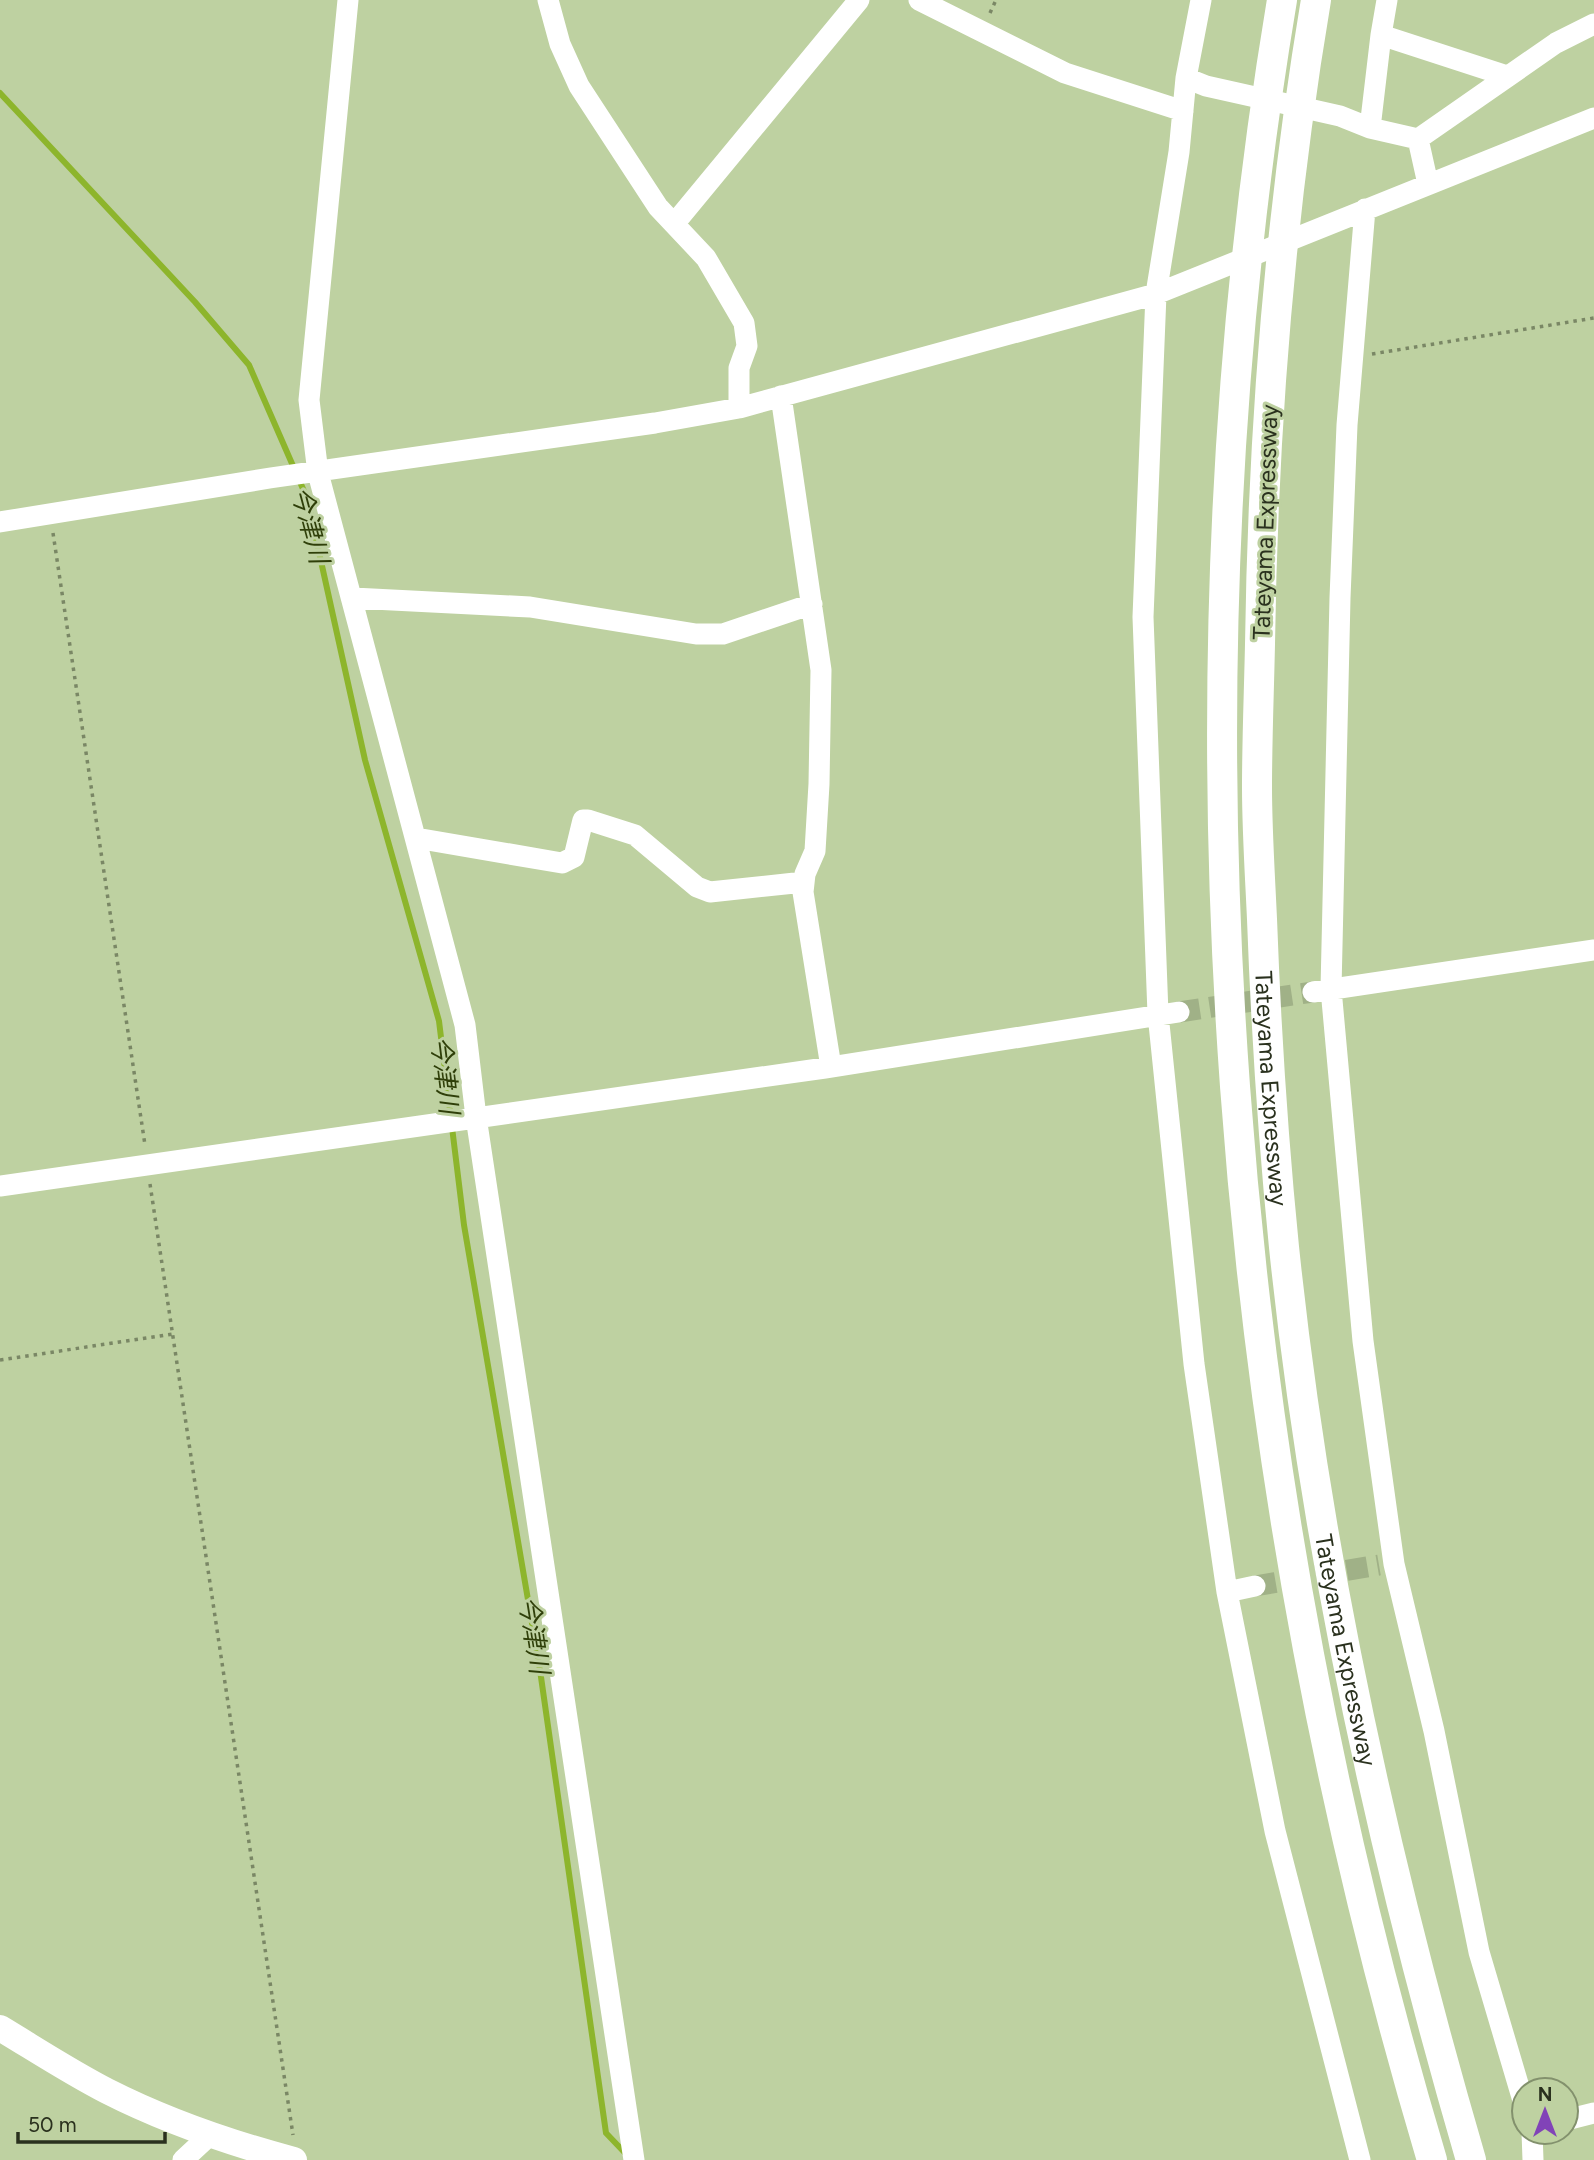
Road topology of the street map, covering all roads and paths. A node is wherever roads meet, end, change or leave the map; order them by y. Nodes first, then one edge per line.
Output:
1 (348, 0) edge
2 (548, 0) edge
3 (859, 0) edge
4 (919, 0) edge
5 (1200, 0) edge
6 (1282, 0) edge
7 (1316, 0) edge
8 (1388, 0) edge
9 (1594, 24) edge
10 (1381, 35) junction
11 (1507, 76) junction
12 (1186, 79) junction
13 (1183, 111) junction
14 (1594, 118) edge
15 (1370, 128) junction
16 (1418, 139) junction
17 (1428, 184) junction
18 (1365, 209) junction
19 (674, 224) junction
20 (1156, 294) junction
21 (1594, 318) edge
22 (1353, 357) junction
23 (781, 397) junction
24 (739, 408) junction
25 (318, 472) junction
26 (50, 514) junction
27 (0, 523) edge
28 (353, 598) junction
29 (812, 604) junction
30 (416, 838) junction
31 (804, 882) junction
32 (1594, 950) edge
33 (1322, 990) junction
34 (1168, 1013) junction
35 (831, 1067) junction
36 (476, 1117) junction
37 (147, 1164) junction
38 (0, 1186) edge
39 (173, 1334) junction
40 (0, 1360) edge
41 (1255, 1586) tunnel mouth
42 (1227, 1592) junction
43 (0, 2028) edge
44 (1516, 2076) edge
45 (211, 2134) junction
46 (1428, 2147) edge
47 (1468, 2150) edge
48 (294, 2153) edge
49 (260, 2155) edge
50 (183, 2160) edge
51 (634, 2160) edge
52 (1360, 2160) edge

1 - 25 street
2 - 19 street
3 - 19 street
4 - 13 street
5 - 12 street
6 - 46 highway, Tateyama Expressway
7 - 47 highway, Tateyama Expressway
8 - 10 street
9 - 11 street
10 - 11 street
10 - 15 street
11 - 16 street
12 - 13 street
12 - 15 street
13 - 20 street
14 - 17 street
15 - 16 street
16 - 17 street
17 - 18 street
18 - 20 street
18 - 22 street
19 - 24 street
20 - 23 street
20 - 34 street
21 - 22 path
22 - 33 street
23 - 24 street
23 - 29 street
24 - 25 street
25 - 26 street
25 - 28 street
26 - 27 street
26 - 37 path
28 - 29 street
28 - 30 street
29 - 31 street
30 - 31 street
30 - 36 street
31 - 35 street
32 - 33 street
33 - 44 street
34 - 35 street
34 - 42 street
35 - 36 street
36 - 37 street
36 - 51 street
37 - 38 street
37 - 39 path
39 - 40 path
39 - 48 path
41 - 42 street
42 - 52 street
43 - 45 main road
45 - 49 main road
45 - 50 street
48 - 49 main road

